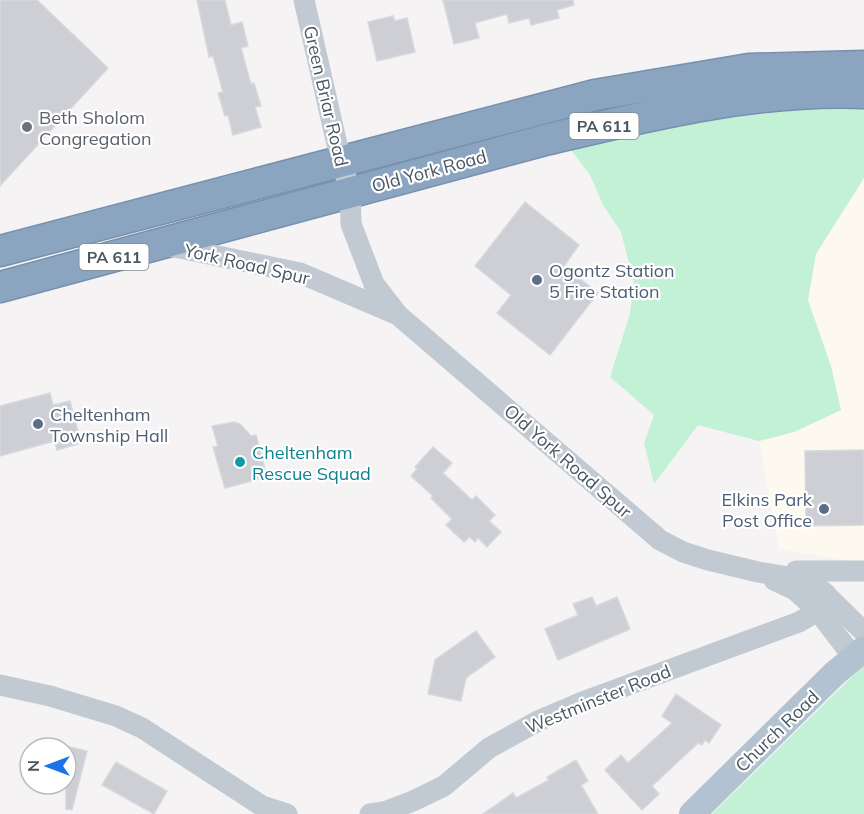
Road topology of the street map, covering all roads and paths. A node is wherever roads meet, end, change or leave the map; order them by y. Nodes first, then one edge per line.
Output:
1 (304, 0) edge
2 (864, 66) edge
3 (864, 93) edge
4 (342, 163) junction
5 (350, 192) junction
6 (162, 244) junction
7 (0, 251) edge
8 (0, 287) edge
9 (398, 315) junction
10 (864, 570) edge
11 (758, 572) junction
12 (822, 603) junction
13 (864, 632) edge
14 (859, 654) edge
15 (0, 685) edge
16 (287, 814) edge
17 (370, 814) edge
18 (692, 814) edge

1 - 4 street, Green Briar Road
2 - 4 highway, Old York Road / PA 611
3 - 5 highway, Old York Road / PA 611
4 - 5 street, Green Briar Road
4 - 7 highway, Old York Road / PA 611
5 - 6 highway, Old York Road / PA 611
5 - 9 street
6 - 8 highway, Old York Road / PA 611
6 - 9 street, York Road Spur
9 - 11 street, Old York Road Spur
10 - 11 street, Old York Road Spur
11 - 12 street, Old York Road Spur
12 - 13 street, Old York Road Spur
12 - 14 street, Old York Road Spur
12 - 17 street, Westminster Road
14 - 18 main road, Church Road
15 - 16 street

